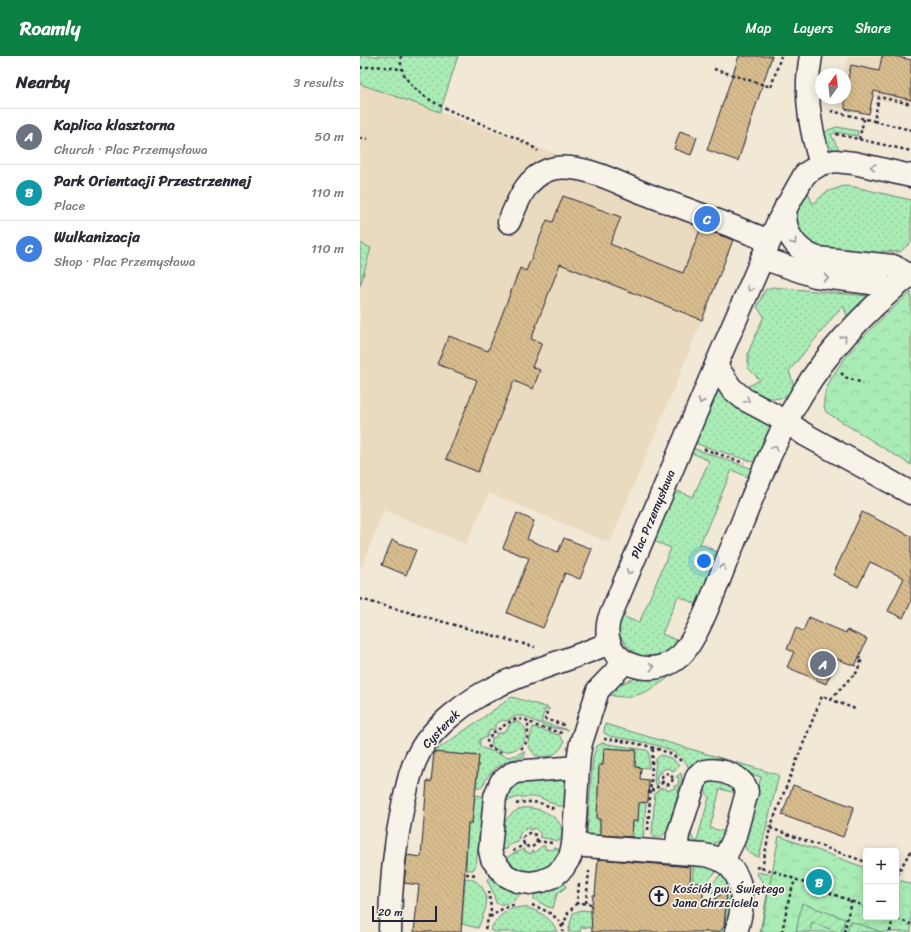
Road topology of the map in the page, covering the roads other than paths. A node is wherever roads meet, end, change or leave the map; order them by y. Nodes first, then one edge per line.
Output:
1 (811, 56) edge
2 (821, 164) junction
3 (911, 176) edge
4 (786, 206) junction
5 (509, 222) dead end
6 (766, 250) junction
7 (909, 275) edge
8 (891, 290) junction
9 (716, 365) junction
10 (787, 422) junction
11 (911, 493) edge
12 (609, 643) junction
13 (625, 662) junction
14 (578, 767) junction
15 (573, 845) junction
16 (676, 852) junction
17 (727, 864) junction
18 (390, 932) edge
19 (736, 932) edge

1 - 2 street
3 -> 2 street, Plac Przemysława
2 - 4 street, Plac Przemysława
4 - 6 street, Plac Przemysława
4 -> 7 street
5 - 6 street
6 -> 8 street
6 -> 9 street, Plac Przemysława
7 - 8 street
10 -> 8 street
9 -> 10 street
9 -> 12 street, Plac Przemysława
10 - 11 street
13 -> 10 street
12 - 13 street
12 - 18 street, Cysterek
13 - 14 street
14 - 15 street
14 - 15 street
15 - 16 street
16 - 17 street
16 - 17 street
17 - 19 street

